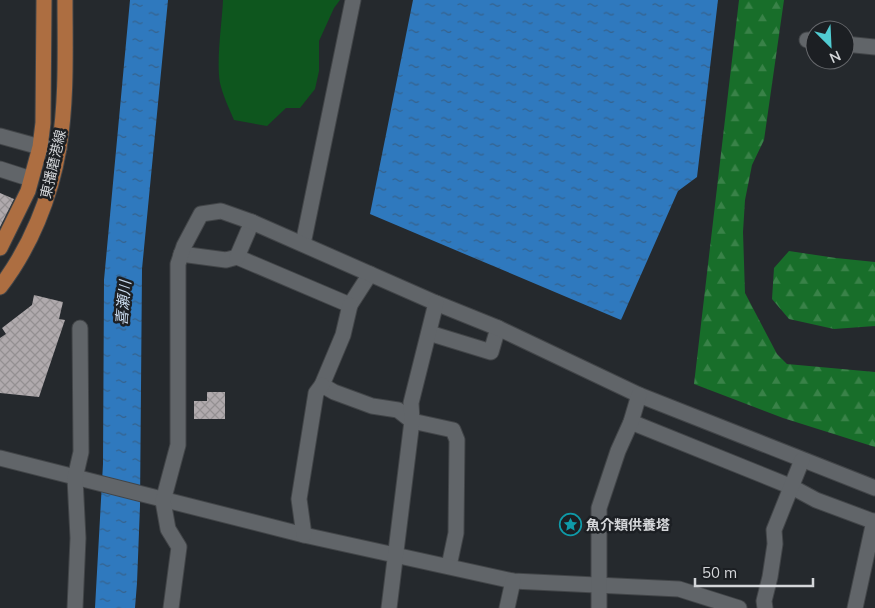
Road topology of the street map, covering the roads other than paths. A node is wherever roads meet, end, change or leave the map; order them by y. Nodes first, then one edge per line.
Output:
1 (44, 0) edge
2 (65, 0) edge
3 (353, 0) edge
4 (855, 45) edge
5 (875, 47) edge
6 (0, 136) edge
7 (40, 147) junction
8 (59, 149) junction
9 (0, 169) edge
10 (31, 179) junction
11 (252, 222) junction
12 (303, 244) junction
13 (0, 248) edge
14 (181, 254) junction
15 (237, 257) junction
16 (370, 274) junction
17 (0, 286) edge
18 (436, 303) junction
19 (350, 305) junction
20 (80, 328) dead end
21 (498, 328) junction
22 (429, 334) junction
23 (322, 386) junction
24 (639, 395) junction
25 (412, 421) junction
26 (631, 422) junction
27 (0, 458) edge
28 (802, 460) junction
29 (75, 478) junction
30 (792, 487) junction
31 (875, 488) edge
32 (163, 501) junction
33 (874, 522) edge
34 (304, 535) junction
35 (395, 554) junction
36 (449, 566) junction
37 (513, 581) junction
38 (599, 585) junction
39 (75, 608) edge
40 (171, 608) edge
41 (389, 608) edge
42 (507, 608) edge
43 (599, 608) edge
44 (739, 608) edge
45 (765, 608) edge
46 (855, 608) edge

1 - 7 main road, 東播磨港線
2 - 8 main road, 東播磨港線
3 - 12 street
4 - 5 street
6 - 7 street
7 - 8 street
7 - 10 main road, 東播磨港線
8 - 17 main road, 東播磨港線
9 - 10 street
10 - 13 main road, 東播磨港線
11 - 12 street
11 - 14 street
11 - 15 street
12 - 16 street
14 - 15 street
14 - 32 street
15 - 19 street
16 - 18 street
16 - 19 street
18 - 21 street
18 - 22 street
19 - 23 street
20 - 29 street
21 - 22 street
21 - 24 street
22 - 25 street
23 - 25 street
23 - 34 street
24 - 26 street
24 - 28 street
25 - 35 street
25 - 36 street
26 - 30 street
26 - 38 street
27 - 29 street
28 - 30 street
28 - 31 street
29 - 32 street
29 - 39 street
30 - 33 street
30 - 45 street
32 - 34 street
32 - 40 street
33 - 46 street
34 - 35 street
35 - 36 street
35 - 41 street
36 - 37 street
37 - 38 street
37 - 42 street
38 - 43 street
38 - 44 street

